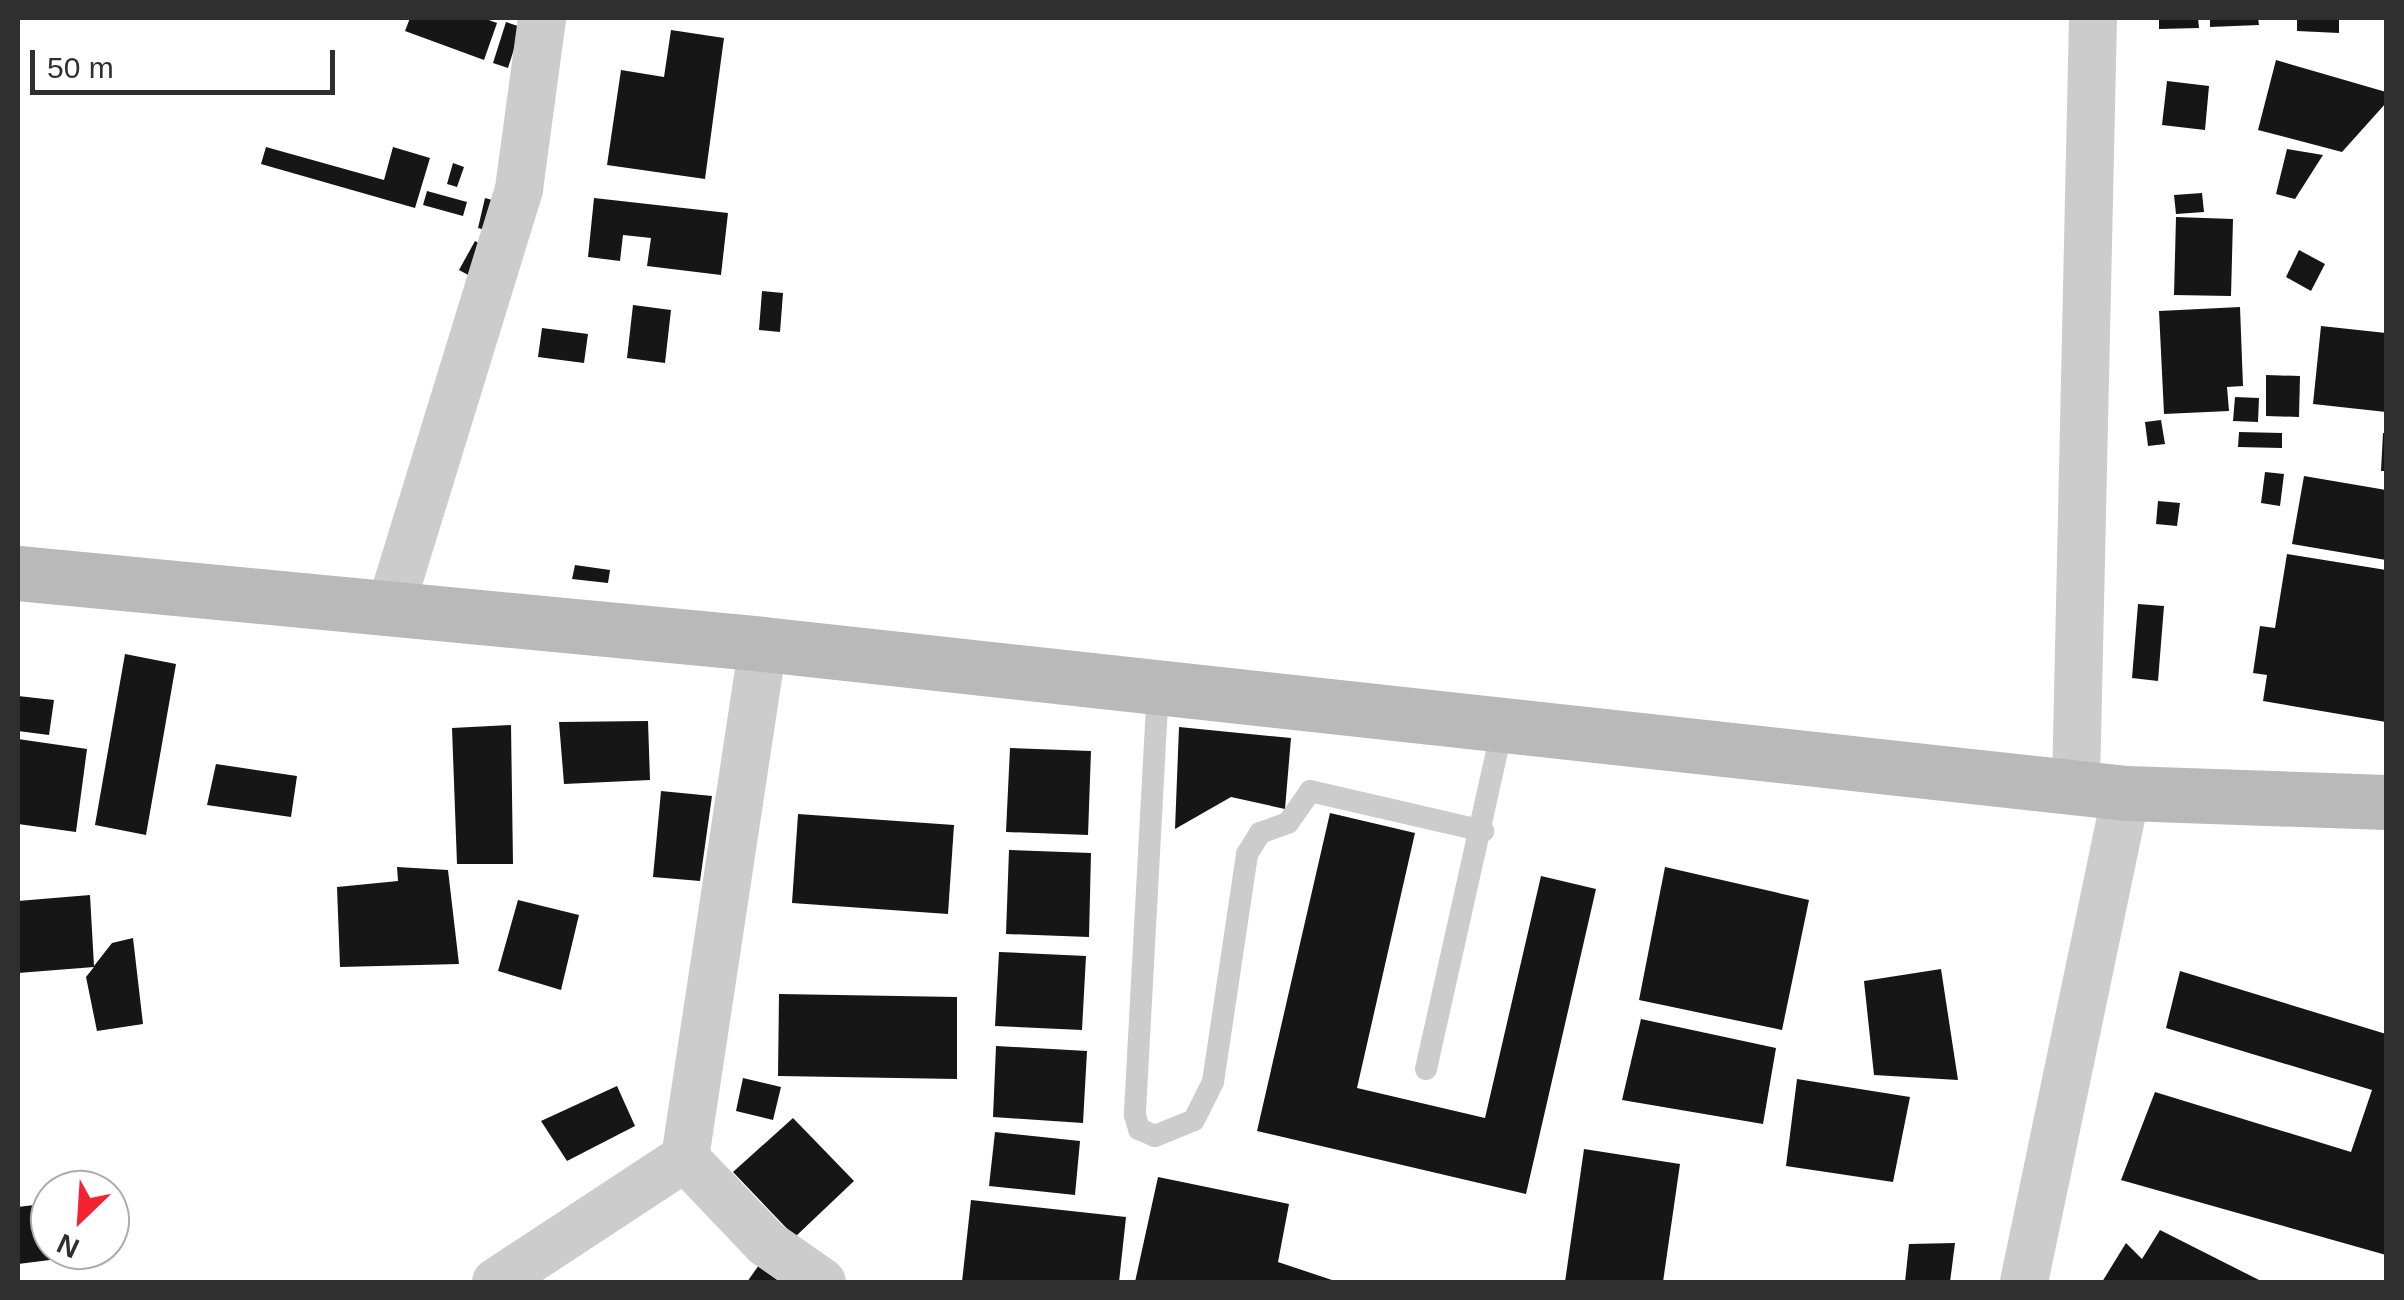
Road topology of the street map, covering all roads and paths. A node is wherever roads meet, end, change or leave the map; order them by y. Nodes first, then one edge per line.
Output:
1 (542, 18) edge
2 (2092, 18) edge
3 (18, 573) edge
4 (389, 612) junction
5 (763, 644) junction
6 (1158, 686) junction
7 (1503, 725) junction
8 (2101, 789) junction
9 (2386, 802) edge
10 (1483, 832) junction
11 (1426, 1068) dead end
12 (685, 1158) junction
13 (496, 1282) edge
14 (822, 1282) edge
15 (2024, 1282) edge

1 - 4 street
2 - 8 street
3 - 4 main road
4 - 5 main road
5 - 6 main road
5 - 12 street
6 - 7 main road
6 - 10 lane
7 - 8 main road
7 - 10 lane
8 - 9 main road
8 - 15 street
10 - 11 lane
12 - 13 street
12 - 14 street

